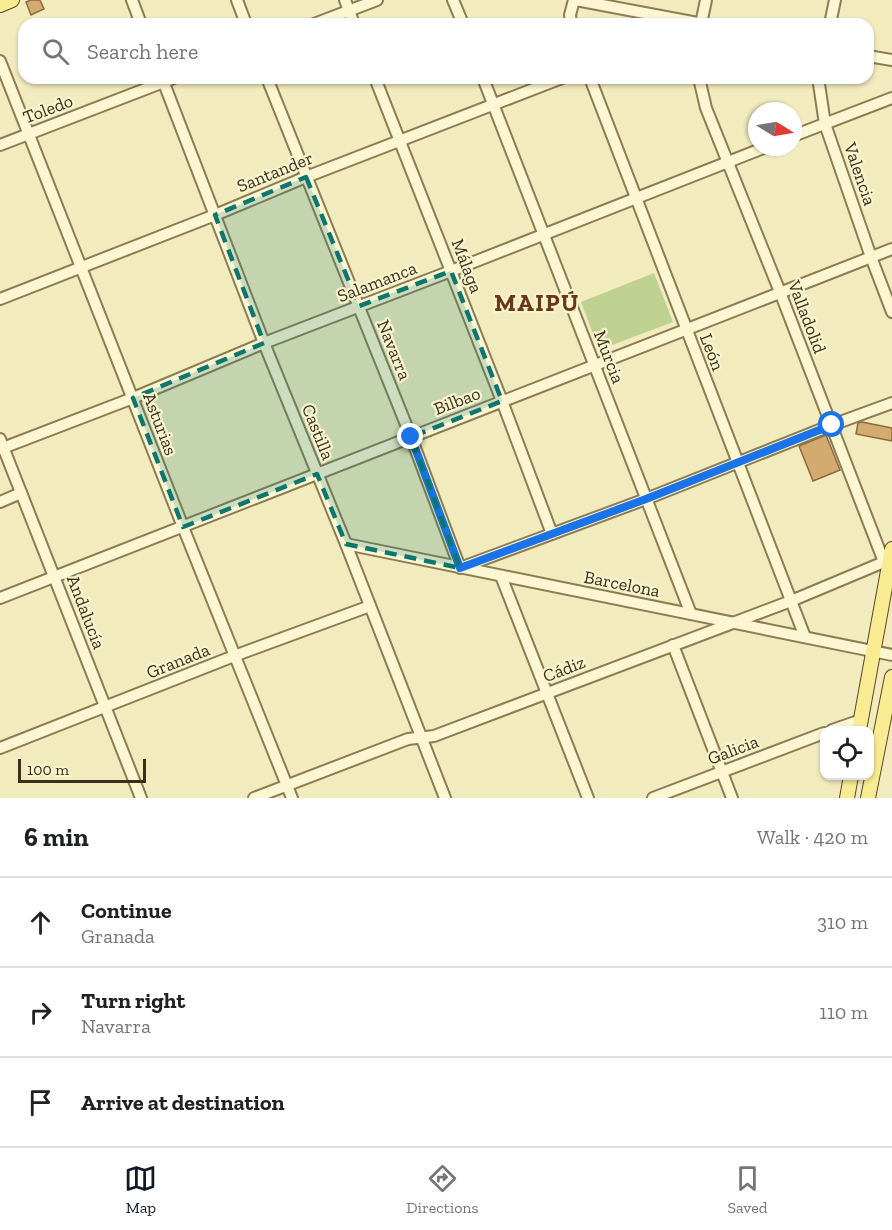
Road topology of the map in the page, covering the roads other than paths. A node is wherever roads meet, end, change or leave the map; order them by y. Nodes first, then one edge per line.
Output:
1 (12, 0) edge
2 (132, 0) edge
3 (237, 0) edge
4 (377, 0) edge
5 (453, 0) edge
6 (575, 0) edge
7 (706, 0) edge
8 (835, 0) edge
9 (0, 5) edge
10 (347, 5) edge
11 (139, 18) edge
12 (244, 18) edge
13 (324, 18) edge
14 (460, 18) edge
15 (570, 18) edge
16 (670, 18) edge
17 (702, 18) edge
18 (831, 18) edge
19 (874, 57) edge
20 (892, 60) edge
21 (0, 61) edge
22 (154, 84) edge
23 (169, 84) edge
24 (269, 84) edge
25 (377, 84) edge
26 (485, 84) edge
27 (547, 84) edge
28 (592, 84) edge
29 (700, 84) edge
30 (819, 84) edge
31 (892, 98) edge
32 (494, 105) junction
33 (825, 124) junction
34 (802, 133) edge
35 (28, 134) junction
36 (400, 140) junction
37 (0, 145) edge
38 (748, 154) edge
39 (727, 162) junction
40 (306, 177) junction
41 (635, 198) junction
42 (215, 215) junction
43 (544, 235) junction
44 (892, 249) edge
45 (871, 257) junction
46 (81, 267) junction
47 (451, 271) junction
48 (780, 292) junction
49 (0, 299) edge
50 (359, 306) junction
51 (892, 312) edge
52 (686, 329) junction
53 (264, 343) junction
54 (594, 365) junction
55 (132, 398) junction
56 (502, 401) junction
57 (892, 403) edge
58 (832, 425) junction
59 (411, 437) junction
60 (1, 445) edge
61 (737, 462) junction
62 (317, 474) junction
63 (21, 493) junction
64 (646, 499) junction
65 (0, 502) edge
66 (183, 527) junction
67 (552, 534) junction
68 (346, 544) junction
69 (890, 556) edge
70 (460, 568) junction
71 (501, 576) junction
72 (54, 577) junction
73 (0, 598) edge
74 (791, 601) junction
75 (370, 606) junction
76 (691, 614) junction
77 (732, 623) junction
78 (805, 637) junction
79 (673, 645) junction
80 (873, 652) junction
81 (892, 655) edge
82 (234, 656) junction
83 (892, 677) edge
84 (547, 693) junction
85 (889, 703) edge
86 (106, 708) junction
87 (860, 725) edge
88 (820, 735) edge
89 (421, 737) junction
90 (0, 748) edge
91 (722, 771) junction
92 (850, 780) edge
93 (287, 785) junction
94 (141, 798) edge
95 (254, 798) edge
96 (292, 798) edge
97 (445, 798) edge
98 (588, 798) edge
99 (653, 798) edge
100 (732, 798) edge
101 (847, 798) edge
102 (868, 798) edge

1 - 9 main road
2 - 11 street
3 - 12 street
4 - 10 street
5 - 14 street
6 - 15 street
6 - 16 street
7 - 17 street
8 - 18 street
10 - 13 street
19 - 20 street
21 - 35 street, Asturias
22 - 35 street, Toledo
23 - 42 street, Castilla
24 - 40 street, Navarra
25 - 36 street, Málaga
26 - 32 street, Murcia
27 - 32 street, Santander
28 - 41 street, León
29 - 39 street, Valladolid
30 - 33 street, Valencia
31 - 33 street
32 - 36 street, Santander
32 - 43 street, Murcia
33 - 34 street
33 - 45 street, Valencia
35 - 37 street, Toledo
35 - 46 street, Asturias
36 - 40 street, Santander
36 - 47 street, Málaga
38 - 39 street, Salamanca
39 - 41 street, Salamanca
39 - 48 street, Valladolid
40 - 42 street, Santander
40 - 50 street, Navarra
41 - 43 street, Salamanca
41 - 52 street, León
42 - 46 street, Santander
42 - 53 street, Castilla
43 - 47 street, Salamanca
43 - 54 street, Murcia
44 - 45 street, Bilbao
45 - 48 street, Bilbao
45 - 51 street, Valencia
46 - 49 street, Santander
46 - 55 street, Asturias
47 - 50 street, Salamanca
47 - 56 street, Málaga
48 - 52 street, Bilbao
48 - 58 street, Valladolid
50 - 53 street, Salamanca
50 - 59 street, Navarra
52 - 54 street, Bilbao
52 - 61 street, León
53 - 55 street, Salamanca
53 - 62 street, Castilla
54 - 56 street, Bilbao
54 - 64 street, Murcia
55 - 60 street, Salamanca
55 - 66 street, Asturias
56 - 59 street, Bilbao
56 - 67 street, Málaga
57 - 58 street
58 - 61 street
58 - 69 street, Valladolid
59 - 62 street, Bilbao
59 - 70 street, Navarra
60 - 63 street, Andalucía
61 - 64 street
61 - 74 street, León
62 - 66 street, Bilbao
62 - 68 street, Castilla
63 - 65 street
63 - 72 street, Andalucía
64 - 67 street
64 - 76 street, Murcia
66 - 72 street, Bilbao
66 - 82 street, Asturias
67 - 70 street
68 - 70 street, Barcelona
68 - 75 street, Castilla
69 - 74 street, Cádiz
69 - 80 main road
70 - 71 street, Barcelona
71 - 76 street, Barcelona
71 - 84 street
72 - 73 street, Bilbao
72 - 86 street, Andalucía
74 - 77 street, Cádiz
74 - 78 street, León
75 - 82 street, Granada
75 - 89 street, Castilla
76 - 77 street, Barcelona
77 - 78 street, Barcelona
77 - 79 street, Cádiz
78 - 80 street, Barcelona
79 - 84 street, Cádiz
79 - 91 street
80 - 81 street, Barcelona
80 - 87 main road
82 - 86 street, Granada
82 - 93 street, Asturias
83 - 85 main road
84 - 89 street, Cádiz
84 - 98 street
85 - 102 main road
86 - 90 street, Granada
86 - 94 street, Andalucía
88 - 91 street, Galicia
89 - 93 street, Cádiz
89 - 97 street, Castilla
91 - 99 street, Galicia
91 - 100 street
92 - 101 main road
93 - 95 street, Cádiz
93 - 96 street, Asturias

